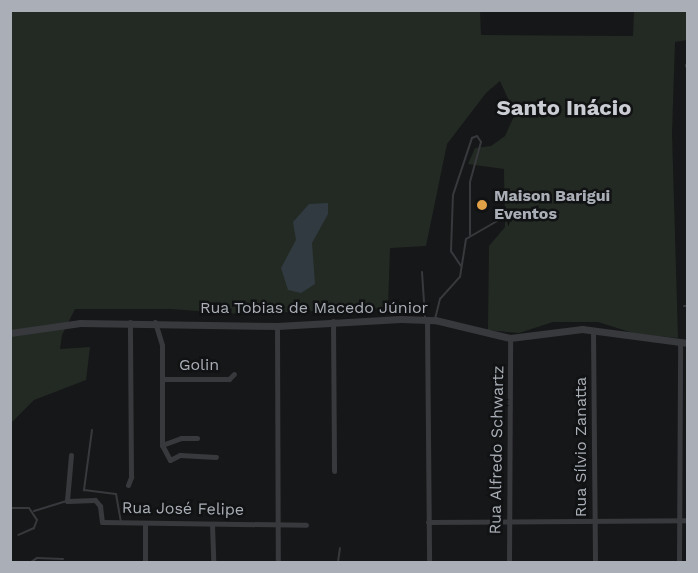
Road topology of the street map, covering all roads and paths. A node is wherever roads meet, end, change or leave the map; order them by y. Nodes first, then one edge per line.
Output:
1 (497, 221) dead end
2 (470, 235) junction
3 (461, 266) junction
4 (422, 272) dead end
5 (429, 320) junction
6 (130, 321) junction
7 (333, 321) junction
8 (155, 322) junction
9 (277, 326) junction
10 (593, 331) junction
11 (10, 333) edge
12 (510, 338) junction
13 (684, 343) edge
14 (234, 374) dead end
15 (162, 379) junction
16 (92, 430) dead end
17 (197, 438) dead end
18 (162, 445) junction
19 (71, 455) dead end
20 (216, 457) dead end
21 (334, 471) dead end
22 (128, 485) dead end
23 (67, 501) junction
24 (10, 508) edge
25 (34, 511) junction
26 (678, 520) junction
27 (687, 520) edge
28 (509, 521) junction
29 (122, 522) junction
30 (428, 522) junction
31 (595, 522) junction
32 (212, 524) junction
33 (145, 525) junction
34 (277, 525) junction
35 (306, 525) dead end
36 (18, 535) dead end
37 (340, 548) dead end
38 (63, 559) dead end
39 (31, 562) edge
40 (145, 562) edge
41 (213, 562) edge
42 (278, 562) edge
43 (338, 562) edge
44 (429, 562) edge
45 (509, 562) edge
46 (595, 562) edge
47 (679, 562) edge

1 - 2 lane
2 - 3 lane
2 - 3 lane
3 - 5 lane
4 - 5 lane
5 - 7 street, Rua Tobias de Macedo Júnior
5 - 12 street, Rua Tobias de Macedo Júnior
5 - 30 street
6 - 8 street, Rua Tobias de Macedo Júnior
6 - 11 street, Rua Tobias de Macedo Júnior
6 - 22 street
7 - 9 street, Rua Tobias de Macedo Júnior
7 - 21 street
8 - 9 street, Rua Tobias de Macedo Júnior
8 - 15 street
9 - 34 street
10 - 12 street, Rua Tobias de Macedo Júnior
10 - 13 street, Rua Tobias de Macedo Júnior
10 - 31 street, Rua Sílvio Zanatta
12 - 28 street, Rua Alfredo Schwartz
13 - 26 street
14 - 15 street, Golin
15 - 18 street
16 - 29 lane
17 - 18 street
18 - 20 street
19 - 23 street
23 - 25 lane, Rua José Felipe
23 - 29 street, Rua José Felipe
24 - 25 lane
25 - 36 lane
26 - 27 street
26 - 31 street
26 - 47 street
28 - 30 street
28 - 31 street
28 - 45 street, Rua Alfredo Schwartz
29 - 33 street, Rua José Felipe
30 - 44 street
31 - 46 street, Rua Sílvio Zanatta
32 - 33 street, Rua José Felipe
32 - 34 street, Rua José Felipe
32 - 41 street
33 - 40 street
34 - 35 street, Rua José Felipe
34 - 42 street
37 - 43 lane
38 - 39 lane

